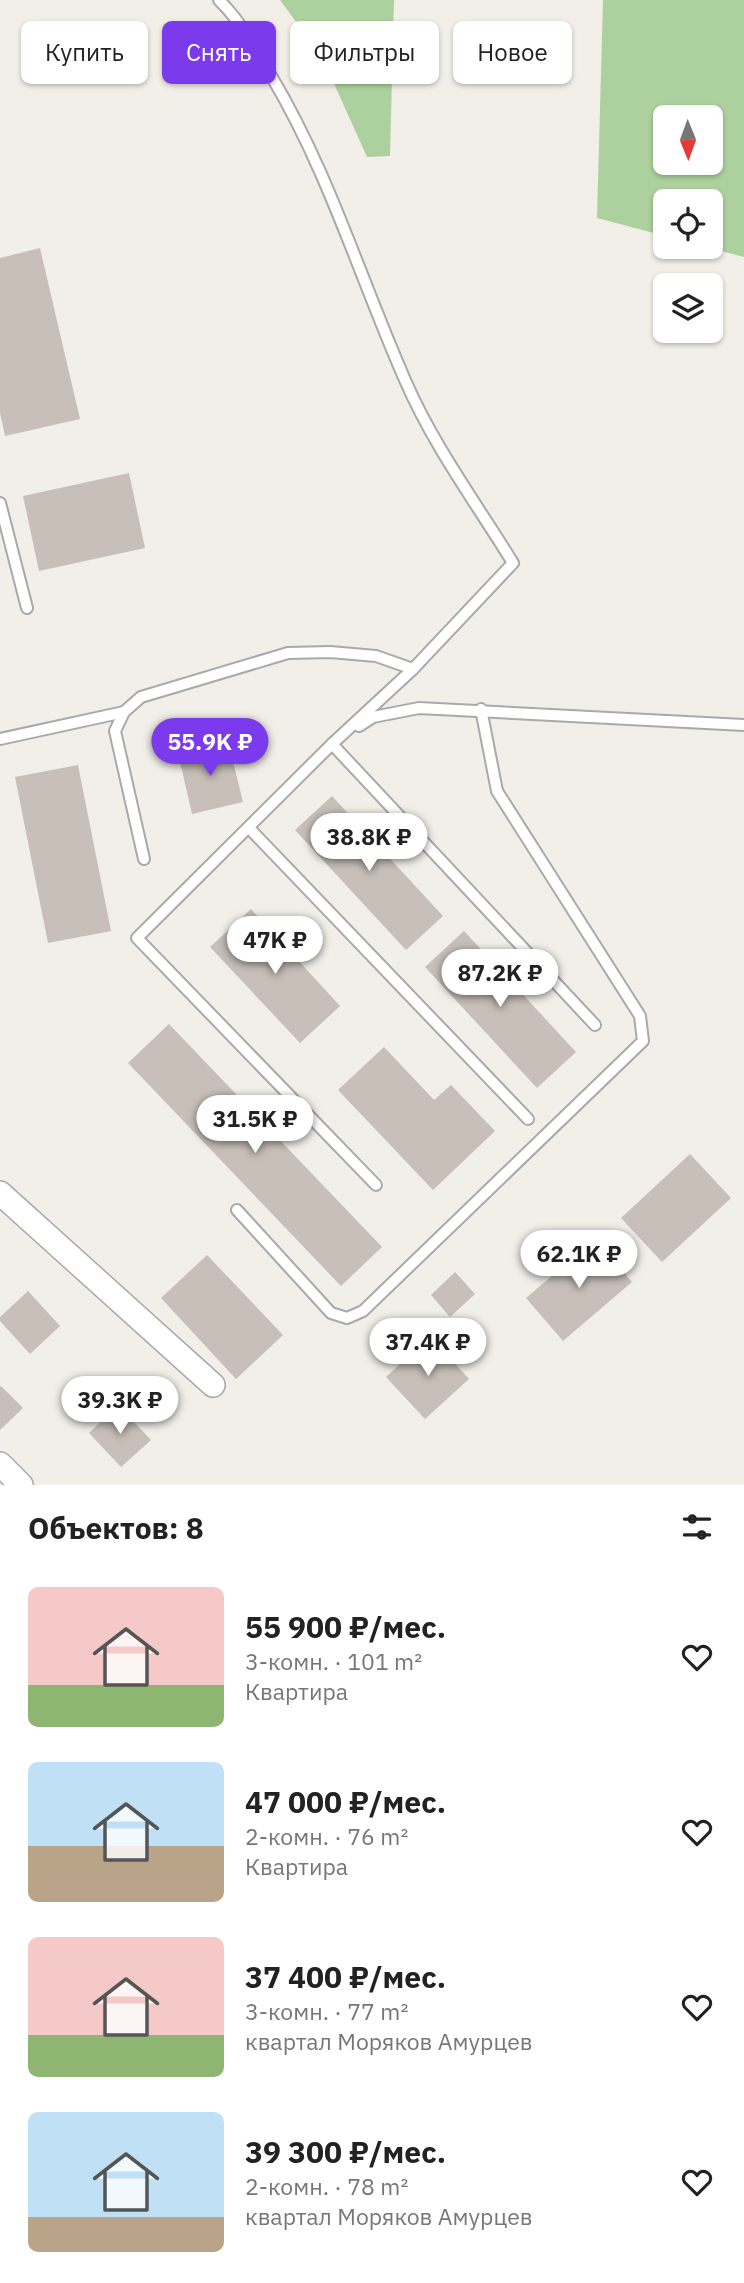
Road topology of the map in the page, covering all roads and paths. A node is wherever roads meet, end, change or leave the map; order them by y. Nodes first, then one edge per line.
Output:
1 (219, 0) edge
2 (0, 503) edge
3 (27, 608) dead end
4 (414, 669) junction
5 (481, 709) junction
6 (124, 712) junction
7 (744, 725) edge
8 (0, 739) edge
9 (332, 744) junction
10 (249, 828) junction
11 (144, 859) dead end
12 (595, 1025) dead end
13 (528, 1119) dead end
14 (376, 1185) dead end
15 (0, 1193) edge
16 (237, 1210) dead end
17 (213, 1385) dead end
18 (0, 1464) edge
19 (21, 1485) edge

1 - 4 lane
2 - 3 lane
4 - 6 lane
4 - 9 lane
5 - 7 lane
5 - 9 lane
5 - 16 lane
6 - 8 lane
6 - 11 lane
9 - 10 lane
9 - 12 lane
10 - 13 lane
10 - 14 lane
15 - 17 street
18 - 19 street

